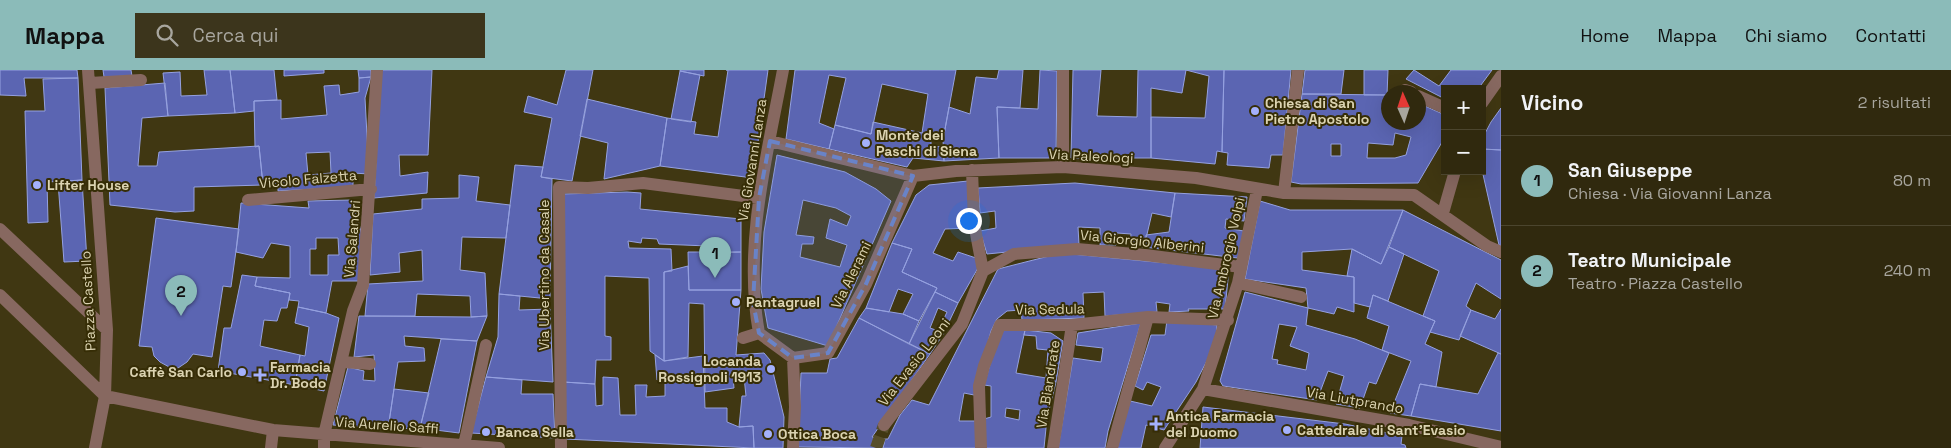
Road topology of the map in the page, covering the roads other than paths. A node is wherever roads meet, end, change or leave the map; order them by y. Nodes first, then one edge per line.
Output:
1 (377, 70) edge
2 (783, 70) edge
3 (1063, 70) edge
4 (1298, 70) edge
5 (89, 76) edge
6 (1501, 76) edge
7 (142, 80) dead end
8 (1486, 97) edge
9 (1426, 100) edge
10 (1441, 106) edge
11 (770, 141) junction
12 (1063, 167) junction
13 (972, 170) junction
14 (1454, 175) edge
15 (913, 176) junction
16 (371, 189) junction
17 (1257, 190) junction
18 (1284, 193) junction
19 (759, 198) junction
20 (248, 200) dead end
21 (1443, 213) junction
22 (0, 229) edge
23 (1501, 252) edge
24 (1241, 267) junction
25 (984, 271) junction
26 (1238, 282) junction
27 (0, 295) edge
28 (1301, 297) dead end
29 (1148, 317) junction
30 (1228, 320) junction
31 (1072, 325) junction
32 (107, 330) junction
33 (759, 333) junction
34 (743, 338) dead end
35 (486, 345) dead end
36 (792, 358) junction
37 (343, 362) junction
38 (370, 364) dead end
39 (1203, 389) junction
40 (105, 396) junction
41 (884, 425) tunnel mouth
42 (273, 430) junction
43 (324, 442) edge
44 (464, 445) junction
45 (1501, 447) edge
46 (96, 448) edge
47 (271, 448) edge
48 (499, 448) edge
49 (560, 448) edge
50 (793, 448) edge
51 (981, 448) edge
52 (1053, 448) edge
53 (1112, 448) edge
54 (1165, 448) edge

1 - 16 street, Via Salandri
2 - 11 street, Via Giovanni Lanza
3 - 12 street
4 - 18 street
5 - 7 street
5 - 32 street, Piazza Castello
6 - 8 street
9 - 10 street
11 - 15 street, Via Paleologi
11 - 19 street, Via Giovanni Lanza
12 - 13 street, Via Paleologi
12 - 17 street, Via Paleologi
13 - 15 street, Via Paleologi
13 - 25 street
14 - 21 street
15 - 36 street, Via Alerami
16 - 20 street, Vicolo Falzetta
16 - 37 street, Via Salandri
17 - 18 street, Via Paleologi
17 - 24 street, Via Ambrogio Volpi
18 - 21 street, Via Paleologi
19 - 33 street, Via Giovanni Lanza
19 - 49 street, Via Ubertino da Casale
21 - 23 street
22 - 32 street
24 - 25 street, Via Giorgio Alberini
24 - 26 street, Via Ambrogio Volpi
25 - 41 street, Via Evasio Leoni
26 - 28 street
26 - 30 street, Via Ambrogio Volpi
27 - 40 street
29 - 30 street, Via Sedula
29 - 31 street, Via Sedula
29 - 53 street
30 - 39 street, Via Ambrogio Volpi
31 - 51 street, Via Sedula
31 - 52 street, Via Biandrate
32 - 40 street, Piazza Castello
33 - 34 street
33 - 36 street
35 - 44 street
36 - 50 street
37 - 38 street
37 - 43 street, Via Salandri
39 - 45 street, Via Liutprando
39 - 54 street, Via Ambrogio Volpi
40 - 42 street
40 - 46 street, Piazza Castello
42 - 43 street, Via Aurelio Saffi
42 - 47 street
43 - 44 street, Via Aurelio Saffi
44 - 48 street, Via Aurelio Saffi

